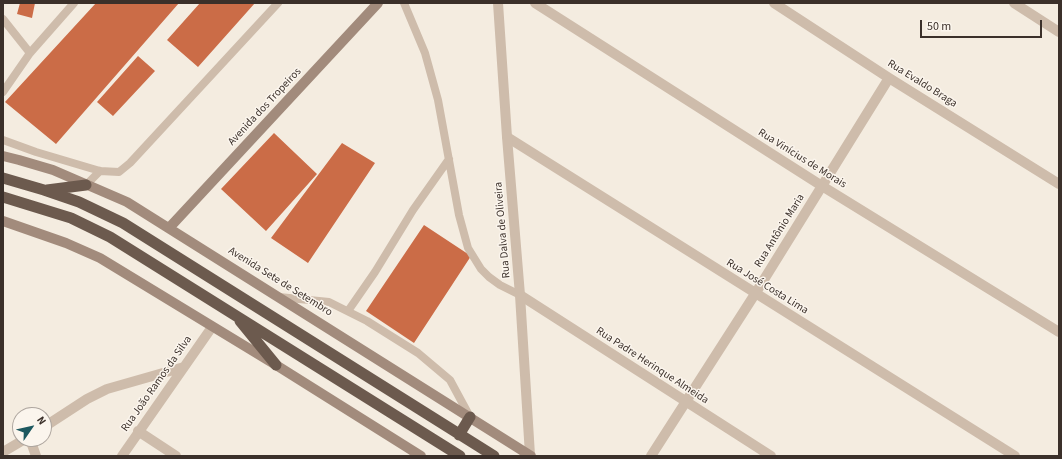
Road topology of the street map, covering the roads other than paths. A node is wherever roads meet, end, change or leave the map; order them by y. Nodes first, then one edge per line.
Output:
1 (74, 3) edge
2 (278, 3) edge
3 (378, 3) edge
4 (404, 3) edge
5 (498, 3) edge
6 (535, 3) edge
7 (774, 3) edge
8 (1014, 3) edge
9 (3, 19) edge
10 (1059, 32) edge
11 (30, 52) junction
12 (889, 78) junction
13 (3, 92) edge
14 (507, 137) junction
15 (3, 140) edge
16 (3, 156) edge
17 (449, 159) junction
18 (100, 171) junction
19 (3, 178) edge
20 (1059, 184) edge
21 (86, 185) junction
22 (822, 186) junction
23 (44, 190) junction
24 (3, 197) edge
25 (3, 221) edge
26 (170, 228) junction
27 (755, 294) junction
28 (520, 295) junction
29 (279, 297) junction
30 (348, 311) junction
31 (235, 314) junction
32 (212, 327) junction
33 (1059, 332) edge
34 (276, 365) junction
35 (184, 367) junction
36 (685, 402) junction
37 (470, 417) junction
38 (52, 422) edge
39 (138, 431) junction
40 (459, 435) junction
41 (12, 447) edge
42 (3, 452) edge
43 (122, 456) edge
44 (176, 456) edge
45 (421, 456) edge
46 (460, 456) edge
47 (494, 456) edge
48 (530, 456) edge
49 (652, 456) edge
50 (771, 456) edge
51 (1015, 456) edge

1 - 11 lane
2 - 18 lane
3 - 26 main road, Avenida dos Tropeiros
4 - 17 lane
5 - 14 street, Rua Dalva de Oliveira
6 - 22 street, Rua Vinícius de Morais
7 - 12 street, Rua Evaldo Braga
8 - 10 street
9 - 11 lane
11 - 13 lane
12 - 20 street, Rua Evaldo Braga
12 - 22 street, Rua Antônio Maria
14 - 27 street, Rua José Costa Lima
14 - 28 street, Rua Dalva de Oliveira
15 - 18 lane
16 - 21 main road, Avenida Sete de Setembro
17 - 28 lane
17 - 30 lane
18 - 21 lane
19 - 23 highway
21 - 23 highway
21 - 26 main road, Avenida Sete de Setembro
22 - 27 street, Rua Antônio Maria
22 - 33 street, Rua Vinícius de Morais
23 - 40 highway
24 - 31 highway
25 - 32 main road
26 - 29 main road, Avenida Sete de Setembro
27 - 36 street, Rua Antônio Maria
27 - 51 street, Rua José Costa Lima
28 - 36 street, Rua Padre Herinque Almeida
28 - 48 street, Rua Dalva de Oliveira
29 - 30 lane
29 - 37 main road, Avenida Sete de Setembro
30 - 37 lane
31 - 34 highway
31 - 46 highway
32 - 34 main road
32 - 35 street, Rua João Ramos da Silva
34 - 45 main road
35 - 38 street
35 - 39 street, Rua João Ramos da Silva
36 - 49 street, Rua Antônio Maria
36 - 50 street, Rua Padre Herinque Almeida
37 - 40 highway
37 - 48 main road, Avenida Sete de Setembro
39 - 43 street, Rua João Ramos da Silva
39 - 44 street
40 - 47 highway
41 - 42 street

